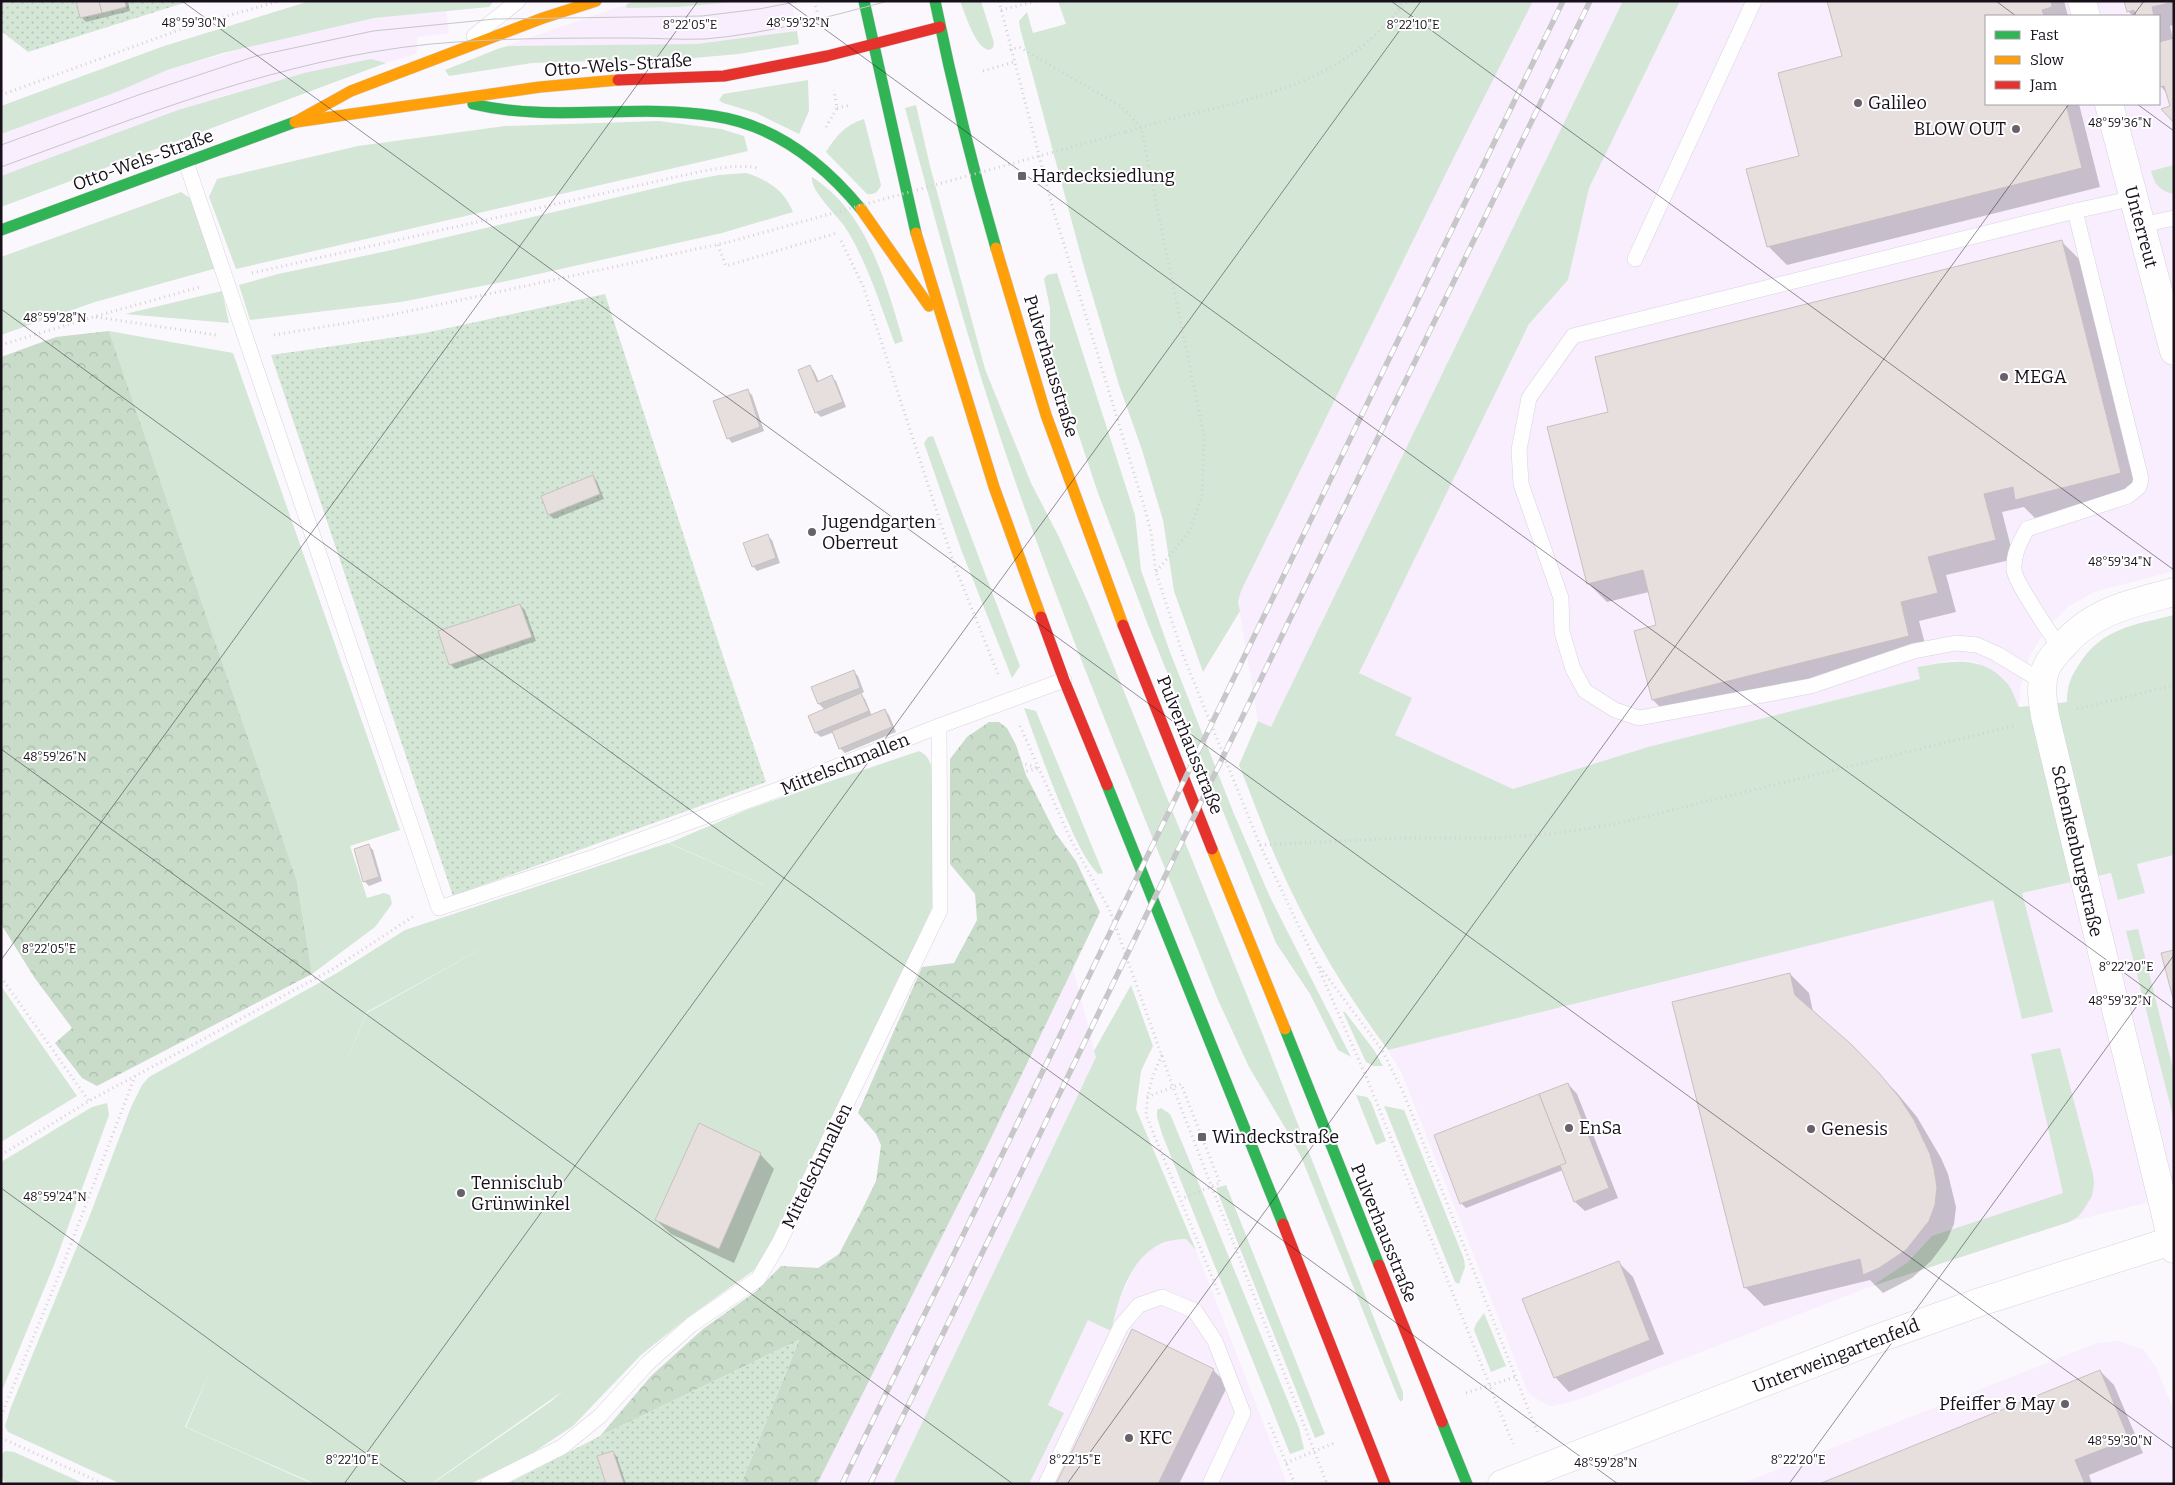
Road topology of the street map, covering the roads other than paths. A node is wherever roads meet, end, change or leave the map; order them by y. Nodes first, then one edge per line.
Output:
1 (518, 1) edge
2 (596, 1) edge
3 (864, 1) edge
4 (935, 1) edge
5 (1754, 1) edge
6 (2082, 1) edge
7 (2086, 15) edge
8 (940, 27) junction
9 (872, 45) junction
10 (447, 56) junction
11 (460, 100) junction
12 (2109, 105) edge
13 (296, 122) junction
14 (186, 162) junction
15 (2134, 198) junction
16 (2075, 211) junction
17 (2174, 218) edge
18 (2141, 225) junction
19 (1, 230) edge
20 (1635, 259) dead end
21 (944, 328) junction
22 (2174, 351) edge
23 (2174, 592) edge
24 (2060, 648) junction
25 (1064, 680) junction
26 (2043, 682) junction
27 (939, 731) junction
28 (2173, 1243) edge
29 (1514, 1479) edge
30 (488, 1484) edge
31 (1046, 1484) edge
32 (1210, 1484) edge
33 (1385, 1484) edge
34 (1467, 1484) edge

1 - 10 lane
2 - 10 main road, Otto-Wels-Straße
3 - 9 main road
4 - 8 main road, Pulverhausstraße
5 - 20 lane
6 - 7 street
8 - 9 main road, Otto-Wels-Straße
8 - 34 main road, Pulverhausstraße
9 - 11 main road, Otto-Wels-Straße
9 - 21 main road
10 - 13 main road, Otto-Wels-Straße
11 - 13 main road, Otto-Wels-Straße
11 - 21 main road
12 - 15 street, Unterreut
13 - 14 main road, Otto-Wels-Straße
14 - 19 main road, Otto-Wels-Straße
14 - 27 lane, Mittelschmallen
15 - 16 lane
15 - 18 street, Unterreut
16 - 24 lane
16 - 26 lane
17 - 18 lane
18 - 22 street, Unterreut
21 - 25 main road
23 - 24 street, Schenkenburgstraße
24 - 26 street, Schenkenburgstraße
25 - 27 lane, Mittelschmallen
25 - 33 main road
26 - 28 street, Schenkenburgstraße
27 - 30 lane, Mittelschmallen
28 - 29 street, Unterweingartenfeld
31 - 32 lane

